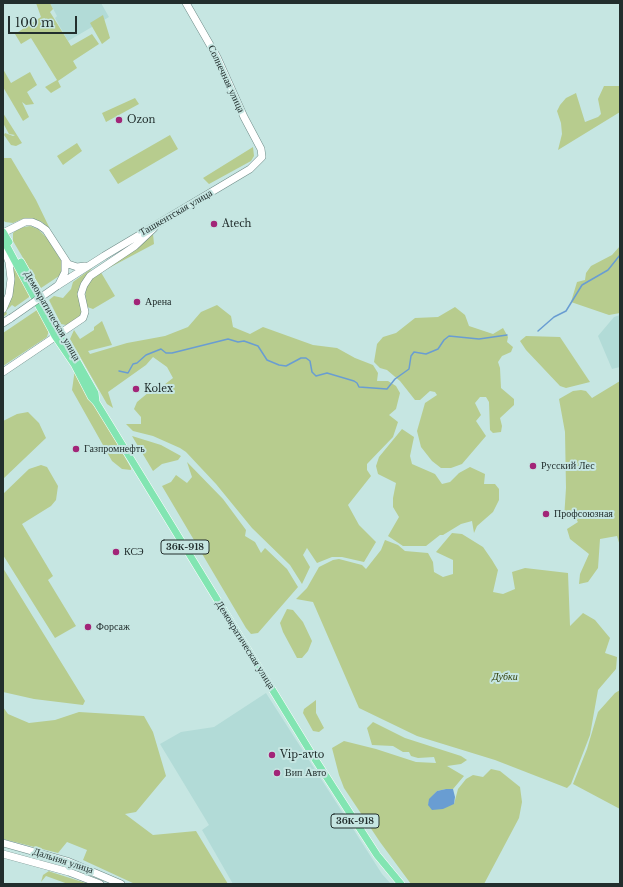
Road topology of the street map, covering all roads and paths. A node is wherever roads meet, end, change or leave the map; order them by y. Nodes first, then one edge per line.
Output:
1 (186, 3) edge
2 (262, 157) joint
3 (158, 224) junction
4 (3, 232) edge
5 (3, 239) edge
6 (3, 247) edge
7 (65, 261) junction
8 (87, 266) junction
9 (58, 286) junction
10 (3, 310) edge
11 (3, 323) edge
12 (58, 334) junction
13 (3, 372) edge
14 (3, 843) edge
15 (41, 853) junction
16 (3, 854) edge
17 (39, 862) junction
18 (100, 884) edge
19 (121, 884) edge
20 (401, 884) edge

1 - 2 main road, Солнечная улица
2 - 3 main road, Ташкентская улица
3 - 8 main road, Ташкентская улица
3 - 12 main road
4 - 7 main road
4 - 12 main road, Демократическая улица / 36К-918
5 - 12 main road, Демократическая улица / 36К-918
6 - 10 main road
7 - 8 main road
7 - 9 main road
8 - 9 main road, Ташкентская улица
9 - 11 main road, Ташкентская улица, bridge
12 - 13 main road
12 - 20 main road, Демократическая улица / 36К-918
14 - 15 main road, Дальняя улица
15 - 17 main road
15 - 19 main road, Дальняя улица
16 - 17 main road, Дальняя улица
17 - 18 main road, Дальняя улица

